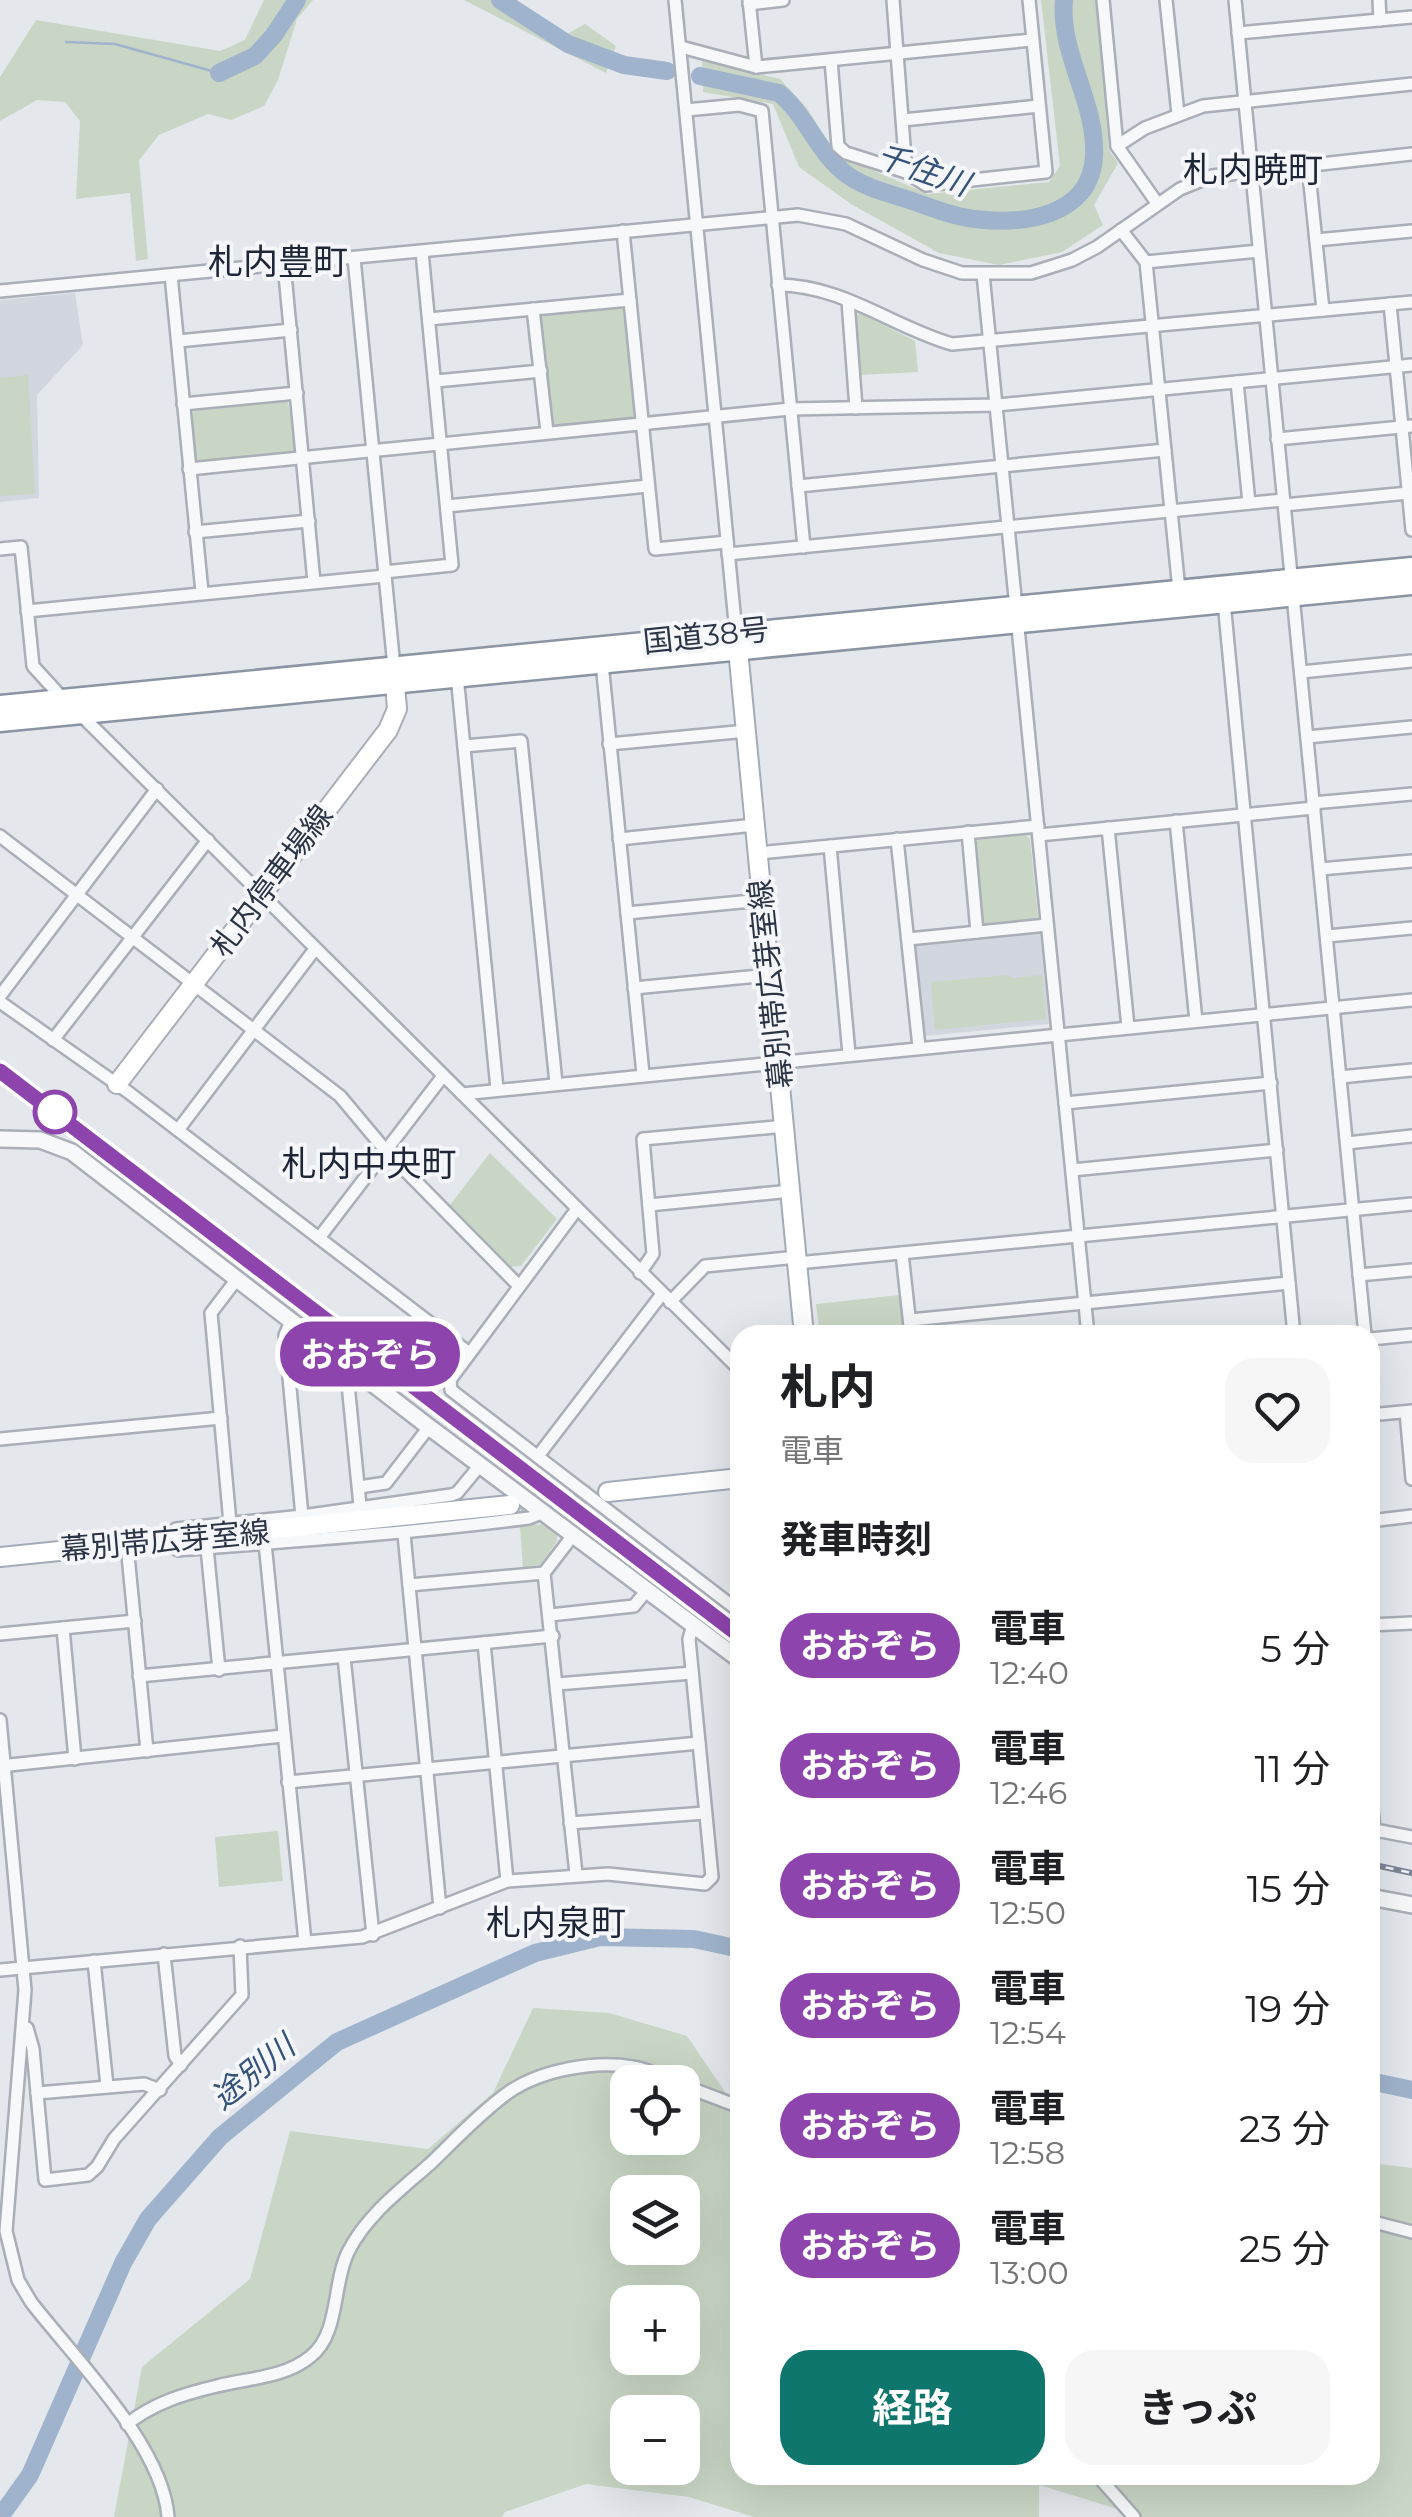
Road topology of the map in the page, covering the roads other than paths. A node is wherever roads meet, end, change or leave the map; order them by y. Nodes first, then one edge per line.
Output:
1 (675, 0) edge
2 (783, 0) edge
3 (893, 0) edge
4 (1029, 0) edge
5 (1103, 0) edge
6 (1166, 0) edge
7 (1234, 0) edge
8 (1379, 0) edge
9 (749, 2) edge
10 (1412, 17) edge
11 (1380, 20) junction
12 (1238, 34) junction
13 (1032, 40) junction
14 (680, 47) junction
15 (897, 53) junction
16 (831, 60) junction
17 (756, 67) junction
18 (1412, 84) edge
19 (1243, 101) junction
20 (1039, 106) junction
21 (686, 110) junction
22 (1178, 114) junction
23 (902, 120) junction
24 (1117, 146) junction
25 (1412, 154) edge
26 (1308, 164) junction
27 (1250, 170) junction
28 (906, 172) junction
29 (1157, 204) junction
30 (772, 216) junction
31 (697, 225) junction
32 (1121, 230) junction
33 (1412, 231) edge
34 (623, 232) junction
35 (1316, 240) junction
36 (1258, 251) junction
37 (422, 252) junction
38 (354, 258) junction
39 (1146, 262) junction
40 (284, 264) junction
41 (984, 274) junction
42 (170, 275) junction
43 (778, 286) junction
44 (0, 291) edge
45 (630, 300) junction
46 (848, 301) junction
47 (1412, 302) edge
48 (1390, 304) junction
49 (533, 309) junction
50 (1323, 310) junction
51 (1265, 316) junction
52 (430, 319) junction
53 (1154, 328) junction
54 (291, 330) junction
55 (178, 341) junction
56 (990, 343) junction
57 (1412, 364) edge
58 (1396, 366) junction
59 (540, 371) junction
60 (1271, 379) junction
61 (436, 381) junction
62 (1237, 382) junction
63 (1160, 388) junction
64 (297, 392) junction
65 (183, 404) junction
66 (997, 405) junction
67 (856, 408) junction
68 (790, 410) junction
69 (716, 416) junction
70 (641, 424) junction
71 (1407, 426) edge
72 (548, 432) junction
73 (1277, 439) junction
74 (441, 443) junction
75 (374, 450) junction
76 (1165, 450) junction
77 (303, 457) junction
78 (1004, 466) junction
79 (189, 469) junction
80 (648, 486) junction
81 (798, 486) junction
82 (1409, 489) edge
83 (1250, 503) junction
84 (1283, 503) junction
85 (448, 506) junction
86 (1170, 511) junction
87 (309, 521) junction
88 (1009, 528) junction
89 (1412, 530) edge
90 (195, 532) junction
91 (804, 546) junction
92 (728, 548) junction
93 (0, 549) edge
94 (1412, 568) edge
95 (384, 574) junction
96 (314, 582) junction
97 (1412, 584) edge
98 (1292, 588) junction
99 (1178, 590) junction
100 (202, 592) junction
101 (1224, 602) junction
102 (27, 610) junction
103 (1017, 614) junction
104 (737, 641) junction
105 (1412, 660) edge
106 (602, 663) junction
107 (457, 668) junction
108 (1301, 672) junction
109 (395, 675) junction
110 (0, 706) edge
111 (72, 707) junction
112 (0, 721) edge
113 (1412, 727) edge
114 (747, 731) junction
115 (1307, 738) junction
116 (610, 744) junction
117 (464, 746) junction
118 (156, 789) junction
119 (1412, 794) edge
120 (1314, 805) junction
121 (1245, 814) junction
122 (1176, 821) junction
123 (755, 825) junction
124 (1108, 828) junction
125 (1038, 830) junction
126 (968, 832) junction
127 (0, 836) edge
128 (619, 839) junction
129 (898, 839) junction
130 (208, 840) junction
131 (830, 846) junction
132 (758, 853) junction
133 (1412, 861) edge
134 (1320, 870) junction
135 (262, 894) junction
136 (77, 897) junction
137 (762, 900) junction
138 (627, 913) junction
139 (1047, 925) junction
140 (1412, 928) edge
141 (977, 932) junction
142 (1327, 936) junction
143 (132, 938) junction
144 (908, 939) junction
145 (315, 949) junction
146 (770, 975) junction
147 (192, 984) junction
148 (634, 988) junction
149 (0, 999) edge
150 (1412, 1000) edge
151 (1333, 1007) junction
152 (1264, 1014) junction
153 (1196, 1021) junction
154 (1128, 1027) junction
155 (254, 1030) junction
156 (1058, 1034) junction
157 (53, 1040) junction
158 (920, 1047) junction
159 (850, 1054) junction
160 (778, 1061) junction
161 (1412, 1070) edge
162 (643, 1074) junction
163 (443, 1076) junction
164 (1340, 1077) junction
165 (556, 1082) junction
166 (1271, 1083) junction
167 (117, 1084) junction
168 (497, 1089) junction
169 (462, 1094) junction
170 (1065, 1104) junction
171 (786, 1126) junction
172 (178, 1130) junction
173 (1412, 1136) edge
174 (0, 1139) edge
175 (1346, 1143) junction
176 (1277, 1150) junction
177 (386, 1151) junction
178 (1072, 1170) junction
179 (791, 1191) junction
180 (1412, 1204) edge
181 (649, 1205) junction
182 (576, 1209) junction
183 (1353, 1210) junction
184 (1282, 1216) junction
185 (1078, 1236) junction
186 (319, 1238) junction
187 (902, 1253) junction
188 (797, 1260) junction
189 (1412, 1270) edge
190 (640, 1273) junction
191 (1360, 1275) junction
192 (236, 1279) junction
193 (1289, 1282) junction
194 (519, 1286) junction
195 (666, 1298) junction
196 (1084, 1302) junction
197 (910, 1320) junction
198 (291, 1322) junction
199 (803, 1325) edge
200 (910, 1325) edge
201 (1087, 1325) edge
202 (1293, 1325) edge
203 (1366, 1325) edge
204 (1412, 1335) edge
205 (1380, 1336) edge
206 (468, 1352) junction
207 (730, 1360) edge
208 (356, 1371) junction
209 (1409, 1412) edge
210 (1380, 1414) edge
211 (221, 1418) junction
212 (428, 1427) junction
213 (0, 1439) edge
214 (538, 1456) junction
215 (481, 1464) junction
216 (730, 1479) edge
217 (1412, 1480) edge
218 (359, 1487) junction
219 (608, 1492) tunnel mouth
220 (510, 1505) tunnel mouth
221 (360, 1506) junction
222 (544, 1512) junction
223 (302, 1516) junction
224 (1412, 1516) edge
225 (1380, 1520) edge
226 (230, 1523) junction
227 (404, 1534) junction
228 (574, 1534) junction
229 (164, 1541) junction
230 (265, 1542) junction
231 (128, 1545) junction
232 (206, 1548) junction
233 (0, 1557) edge
234 (544, 1573) junction
235 (409, 1585) junction
236 (648, 1590) junction
237 (730, 1604) edge
238 (550, 1615) junction
239 (135, 1621) junction
240 (1412, 1623) edge
241 (693, 1625) junction
242 (1380, 1625) edge
243 (63, 1628) junction
244 (0, 1634) edge
245 (552, 1636) junction
246 (484, 1643) junction
247 (415, 1650) junction
248 (730, 1653) edge
249 (344, 1657) junction
250 (278, 1663) junction
251 (219, 1670) junction
252 (692, 1673) junction
253 (140, 1676) junction
254 (557, 1684) junction
255 (0, 1720) edge
256 (283, 1736) junction
257 (699, 1743) junction
258 (146, 1751) junction
259 (563, 1756) junction
260 (74, 1759) junction
261 (494, 1763) junction
262 (2, 1766) edge
263 (426, 1769) junction
264 (356, 1775) junction
265 (288, 1782) junction
266 (705, 1814) junction
267 (570, 1823) junction
268 (1380, 1831) edge
269 (1412, 1837) edge
270 (576, 1874) junction
271 (507, 1881) junction
272 (1380, 1898) edge
273 (1412, 1906) edge
274 (440, 1908) junction
275 (373, 1934) junction
276 (306, 1942) junction
277 (240, 1946) junction
278 (164, 1954) junction
279 (94, 1961) junction
280 (24, 1968) junction
281 (0, 1970) edge
282 (24, 2019) junction
283 (610, 2065) edge
284 (181, 2066) junction
285 (107, 2086) junction
286 (160, 2090) junction
287 (700, 2092) edge
288 (36, 2093) junction
289 (730, 2103) edge
290 (1380, 2224) edge
291 (1412, 2232) edge
292 (127, 2424) junction
293 (1106, 2485) edge
294 (168, 2517) edge
295 (1134, 2517) edge

1 - 14 street
2 - 9 street
3 - 15 street
4 - 13 street
5 - 24 street
6 - 22 street
7 - 12 street
8 - 11 street
9 - 17 street
10 - 11 street
11 - 12 street
12 - 19 street
13 - 15 street
13 - 20 street
14 - 17 street
14 - 21 street
15 - 16 street
15 - 23 street
16 - 17 street
16 - 28 street
18 - 19 street
19 - 22 street
19 - 27 street
20 - 23 street
20 - 28 street
21 - 30 street
21 - 31 street
22 - 24 street
23 - 28 street
24 - 29 street
25 - 26 street
26 - 27 street
26 - 35 street
27 - 29 street
27 - 36 street
29 - 32 street
30 - 31 street
30 - 41 street
30 - 43 street
31 - 34 street
31 - 69 street
32 - 39 street
32 - 41 street
33 - 35 street
34 - 37 street
34 - 45 street
35 - 50 street
36 - 39 street
36 - 51 street
37 - 38 street
37 - 52 street
38 - 40 street
38 - 75 street
39 - 53 street
40 - 42 street
40 - 54 street
41 - 56 street
42 - 44 street
42 - 55 street
43 - 46 street
43 - 68 street
45 - 49 street
45 - 70 street
46 - 56 street
46 - 67 street
47 - 48 street
48 - 50 street
48 - 58 street
49 - 52 street
49 - 59 street
50 - 51 street
51 - 53 street
51 - 60 street
52 - 61 street
53 - 56 street
53 - 63 street
54 - 55 street
54 - 64 street
55 - 65 street
56 - 66 street
57 - 58 street
58 - 60 street
58 - 71 street
59 - 61 street
59 - 72 street
60 - 62 street
60 - 73 street
61 - 74 street
62 - 63 street
62 - 83 street
63 - 66 street
63 - 76 street
64 - 65 street
64 - 77 street
65 - 79 street
66 - 67 street
66 - 78 street
67 - 68 street
68 - 69 street
68 - 81 street
69 - 70 street
69 - 92 street
70 - 72 street
70 - 80 street
71 - 73 street
71 - 82 street
72 - 74 street
73 - 84 street
74 - 75 street
74 - 85 street
75 - 77 street
75 - 95 street
76 - 78 street
76 - 86 street
77 - 79 street
77 - 87 street
78 - 81 street
78 - 88 street
79 - 90 street
80 - 85 street
80 - 92 street
81 - 91 street
82 - 84 street
82 - 89 street
83 - 84 street
83 - 86 street
84 - 98 street
85 - 95 street
86 - 88 street
86 - 99 street
87 - 90 street
87 - 96 street
88 - 91 street
88 - 103 street
90 - 100 street
91 - 92 street
92 - 104 street
93 - 102 street
94 - 98 highway, 国道38号
95 - 96 street
95 - 109 street
96 - 100 street
97 - 98 highway, 国道38号
98 - 99 highway, 国道38号
98 - 101 highway, 国道38号
98 - 108 street
99 - 103 highway, 国道38号
100 - 102 street
101 - 103 highway, 国道38号
101 - 121 street
102 - 111 street
103 - 104 highway, 国道38号
103 - 125 street
104 - 106 highway, 国道38号
104 - 107 highway, 国道38号
104 - 114 main road, 幕別帯広芽室線
105 - 108 street
106 - 107 highway, 国道38号
106 - 116 street
107 - 109 highway, 国道38号
107 - 117 street
108 - 115 street
109 - 111 highway, 国道38号
109 - 135 main road, 札内停車場線
110 - 111 highway, 国道38号
111 - 112 highway, 国道38号
111 - 118 street
113 - 115 street
114 - 116 street
114 - 123 main road, 幕別帯広芽室線
115 - 120 street
116 - 128 street
117 - 165 street
117 - 168 street
118 - 130 street
118 - 136 street
119 - 120 street
120 - 121 street
120 - 134 street
121 - 122 street
121 - 152 street
122 - 124 street
122 - 153 street
123 - 128 street
123 - 132 main road, 幕別帯広芽室線
124 - 125 street
124 - 154 street
125 - 126 street
125 - 139 street
126 - 129 street
126 - 141 street
127 - 136 street
128 - 138 street
129 - 131 street
129 - 144 street
130 - 135 street
130 - 143 street
131 - 132 street
131 - 159 street
132 - 137 main road, 幕別帯広芽室線
133 - 134 street
134 - 142 street
135 - 145 street
135 - 147 main road, 札内停車場線
136 - 143 street
136 - 149 street
137 - 138 street
137 - 146 main road, 幕別帯広芽室線
138 - 148 street
139 - 141 street
139 - 156 street
140 - 142 street
141 - 144 street
142 - 151 street
143 - 147 street
143 - 157 street
144 - 158 street
145 - 155 street
145 - 163 street
146 - 148 street
146 - 160 main road, 幕別帯広芽室線
147 - 155 street
147 - 167 main road, 札内停車場線
148 - 162 street
149 - 157 street
150 - 151 street
151 - 152 street
151 - 164 street
152 - 153 street
152 - 166 street
153 - 154 street
154 - 156 street
155 - 172 street
155 - 177 street
156 - 158 street
156 - 170 street
157 - 167 street
158 - 159 street
159 - 160 street
160 - 162 street
160 - 171 main road, 幕別帯広芽室線
161 - 164 street
162 - 165 street
163 - 169 street
163 - 177 street
164 - 175 street
165 - 168 street
166 - 170 street
166 - 176 street
167 - 172 street
168 - 169 street
169 - 182 street
170 - 178 street
171 - 179 main road, 幕別帯広芽室線
171 - 181 street
172 - 186 street
173 - 175 street
174 - 192 street
175 - 183 street
176 - 178 street
176 - 184 street
177 - 186 street
177 - 194 street
178 - 185 street
179 - 181 street
179 - 188 main road, 幕別帯広芽室線
180 - 183 street
181 - 190 street
182 - 190 street
182 - 194 street
183 - 184 street
183 - 191 street
184 - 185 street
184 - 193 street
185 - 187 street
185 - 196 street
186 - 206 street
187 - 188 street
187 - 197 street
188 - 195 street
188 - 199 main road, 幕別帯広芽室線
189 - 191 street
190 - 195 street
191 - 203 street
192 - 198 street
192 - 211 street
193 - 196 street
193 - 202 street
194 - 206 street
195 - 207 street
195 - 214 street
196 - 197 street
196 - 201 street
197 - 200 street
198 - 208 street
198 - 223 street
204 - 205 street
206 - 214 street
208 - 212 street
208 - 218 street
209 - 210 street
209 - 217 street
211 - 213 street
211 - 226 street
212 - 215 street
212 - 218 street
214 - 237 street
215 - 221 street
215 - 222 street
216 - 219 main road
218 - 221 street
220 - 229 main road, 幕別帯広芽室線
221 - 223 street
222 - 227 street
222 - 228 street
223 - 226 street
224 - 225 street
226 - 229 street
227 - 230 street
227 - 235 street
228 - 234 street
228 - 236 street
229 - 231 main road, 幕別帯広芽室線
229 - 232 street
230 - 232 street
230 - 250 street
231 - 233 main road, 幕別帯広芽室線
231 - 239 street
232 - 251 street
234 - 235 street
234 - 238 street
235 - 247 street
236 - 238 street
236 - 241 street
238 - 245 street
239 - 243 street
239 - 253 street
240 - 242 street
241 - 248 street
241 - 252 street
243 - 244 street
243 - 260 street
245 - 246 street
245 - 254 street
246 - 247 street
246 - 261 street
247 - 249 street
247 - 263 street
249 - 250 street
249 - 264 street
250 - 251 street
250 - 256 street
251 - 253 street
252 - 254 street
252 - 257 street
253 - 258 street
254 - 259 street
255 - 262 street
256 - 258 street
256 - 265 street
257 - 259 street
257 - 266 street
258 - 260 street
259 - 261 street
259 - 267 street
260 - 262 street
261 - 263 street
261 - 271 street
262 - 280 street
263 - 264 street
263 - 274 street
264 - 265 street
264 - 275 street
265 - 276 street
266 - 267 street
266 - 270 street
267 - 270 street
268 - 269 street
270 - 271 street
271 - 274 street
272 - 273 street
274 - 275 street
275 - 276 street
276 - 277 street
277 - 278 street
277 - 284 street
278 - 279 street
278 - 284 street
279 - 280 street
279 - 285 street
280 - 281 street
280 - 282 street
282 - 288 street
282 - 292 street
283 - 292 street
284 - 286 street
285 - 286 street
285 - 288 street
286 - 288 street
287 - 289 street
290 - 291 street
292 - 294 street
293 - 295 street

